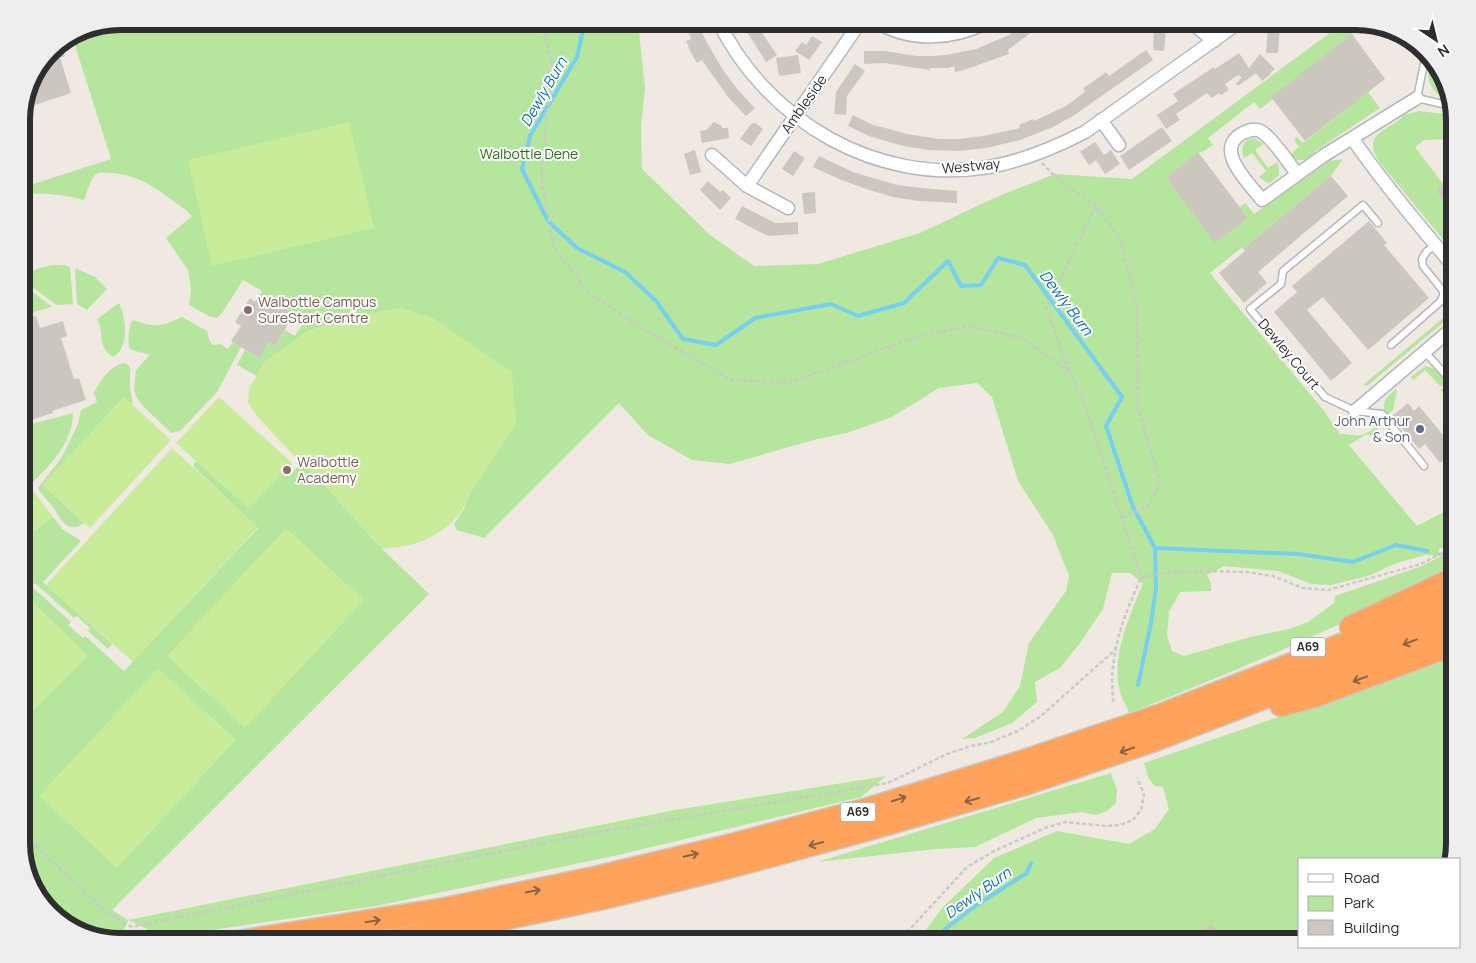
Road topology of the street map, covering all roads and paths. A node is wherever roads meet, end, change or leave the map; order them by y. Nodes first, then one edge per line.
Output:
1 (543, 30) edge
2 (723, 30) edge
3 (855, 30) edge
4 (891, 30) edge
5 (964, 30) edge
6 (1200, 30) edge
7 (1229, 30) edge
8 (1214, 41) junction
9 (1424, 65) edge
10 (1417, 98) junction
11 (1444, 104) edge
12 (795, 116) junction
13 (1101, 120) junction
14 (1352, 138) junction
15 (1119, 146) dead end
16 (712, 155) dead end
17 (1050, 171) dead end
18 (1297, 174) junction
19 (747, 186) junction
20 (1096, 205) junction
21 (788, 208) dead end
22 (1378, 223) dead end
23 (1436, 245) junction
24 (1446, 257) edge
25 (1446, 333) edge
26 (1391, 345) dead end
27 (1424, 351) junction
28 (1069, 372) junction
29 (1446, 375) edge
30 (1355, 411) junction
31 (1424, 466) dead end
32 (1121, 518) junction
33 (1446, 551) edge
34 (1141, 578) junction
35 (1446, 582) edge
36 (1446, 604) edge
37 (1446, 627) edge
38 (1446, 647) edge
39 (1116, 649) junction
40 (1113, 702) dead end
41 (1161, 715) junction
42 (1152, 741) junction
43 (1137, 778) dead end
44 (30, 840) edge
45 (296, 933) edge
46 (433, 933) edge
47 (906, 933) edge

1 - 28 path
2 - 12 street, Westway
3 - 12 street, Ambleside
4 - 5 street
6 - 8 street
7 - 8 street, Westway
8 - 13 street, Westway
9 - 10 lane
10 - 11 lane
10 - 14 street
12 - 13 street, Westway
12 - 19 street, Ambleside
13 - 15 street
14 - 18 street
14 - 23 street
16 - 19 street
17 - 20 path
18 - 18 street
19 - 21 street
20 - 28 path
20 - 32 path
22 - 30 lane, Dewley Court
23 - 24 street
23 - 26 lane
25 - 27 street
27 - 29 lane
27 - 30 street
28 - 32 path
30 - 31 lane
32 - 34 path
33 - 34 path
34 - 39 path
35 - 41 highway, A69
36 - 41 highway, A69
37 -> 42 highway, A69
38 -> 42 highway, A69
39 - 40 path
39 - 44 path
45 -> 41 highway, A69
42 -> 46 highway, A69
43 - 47 path

